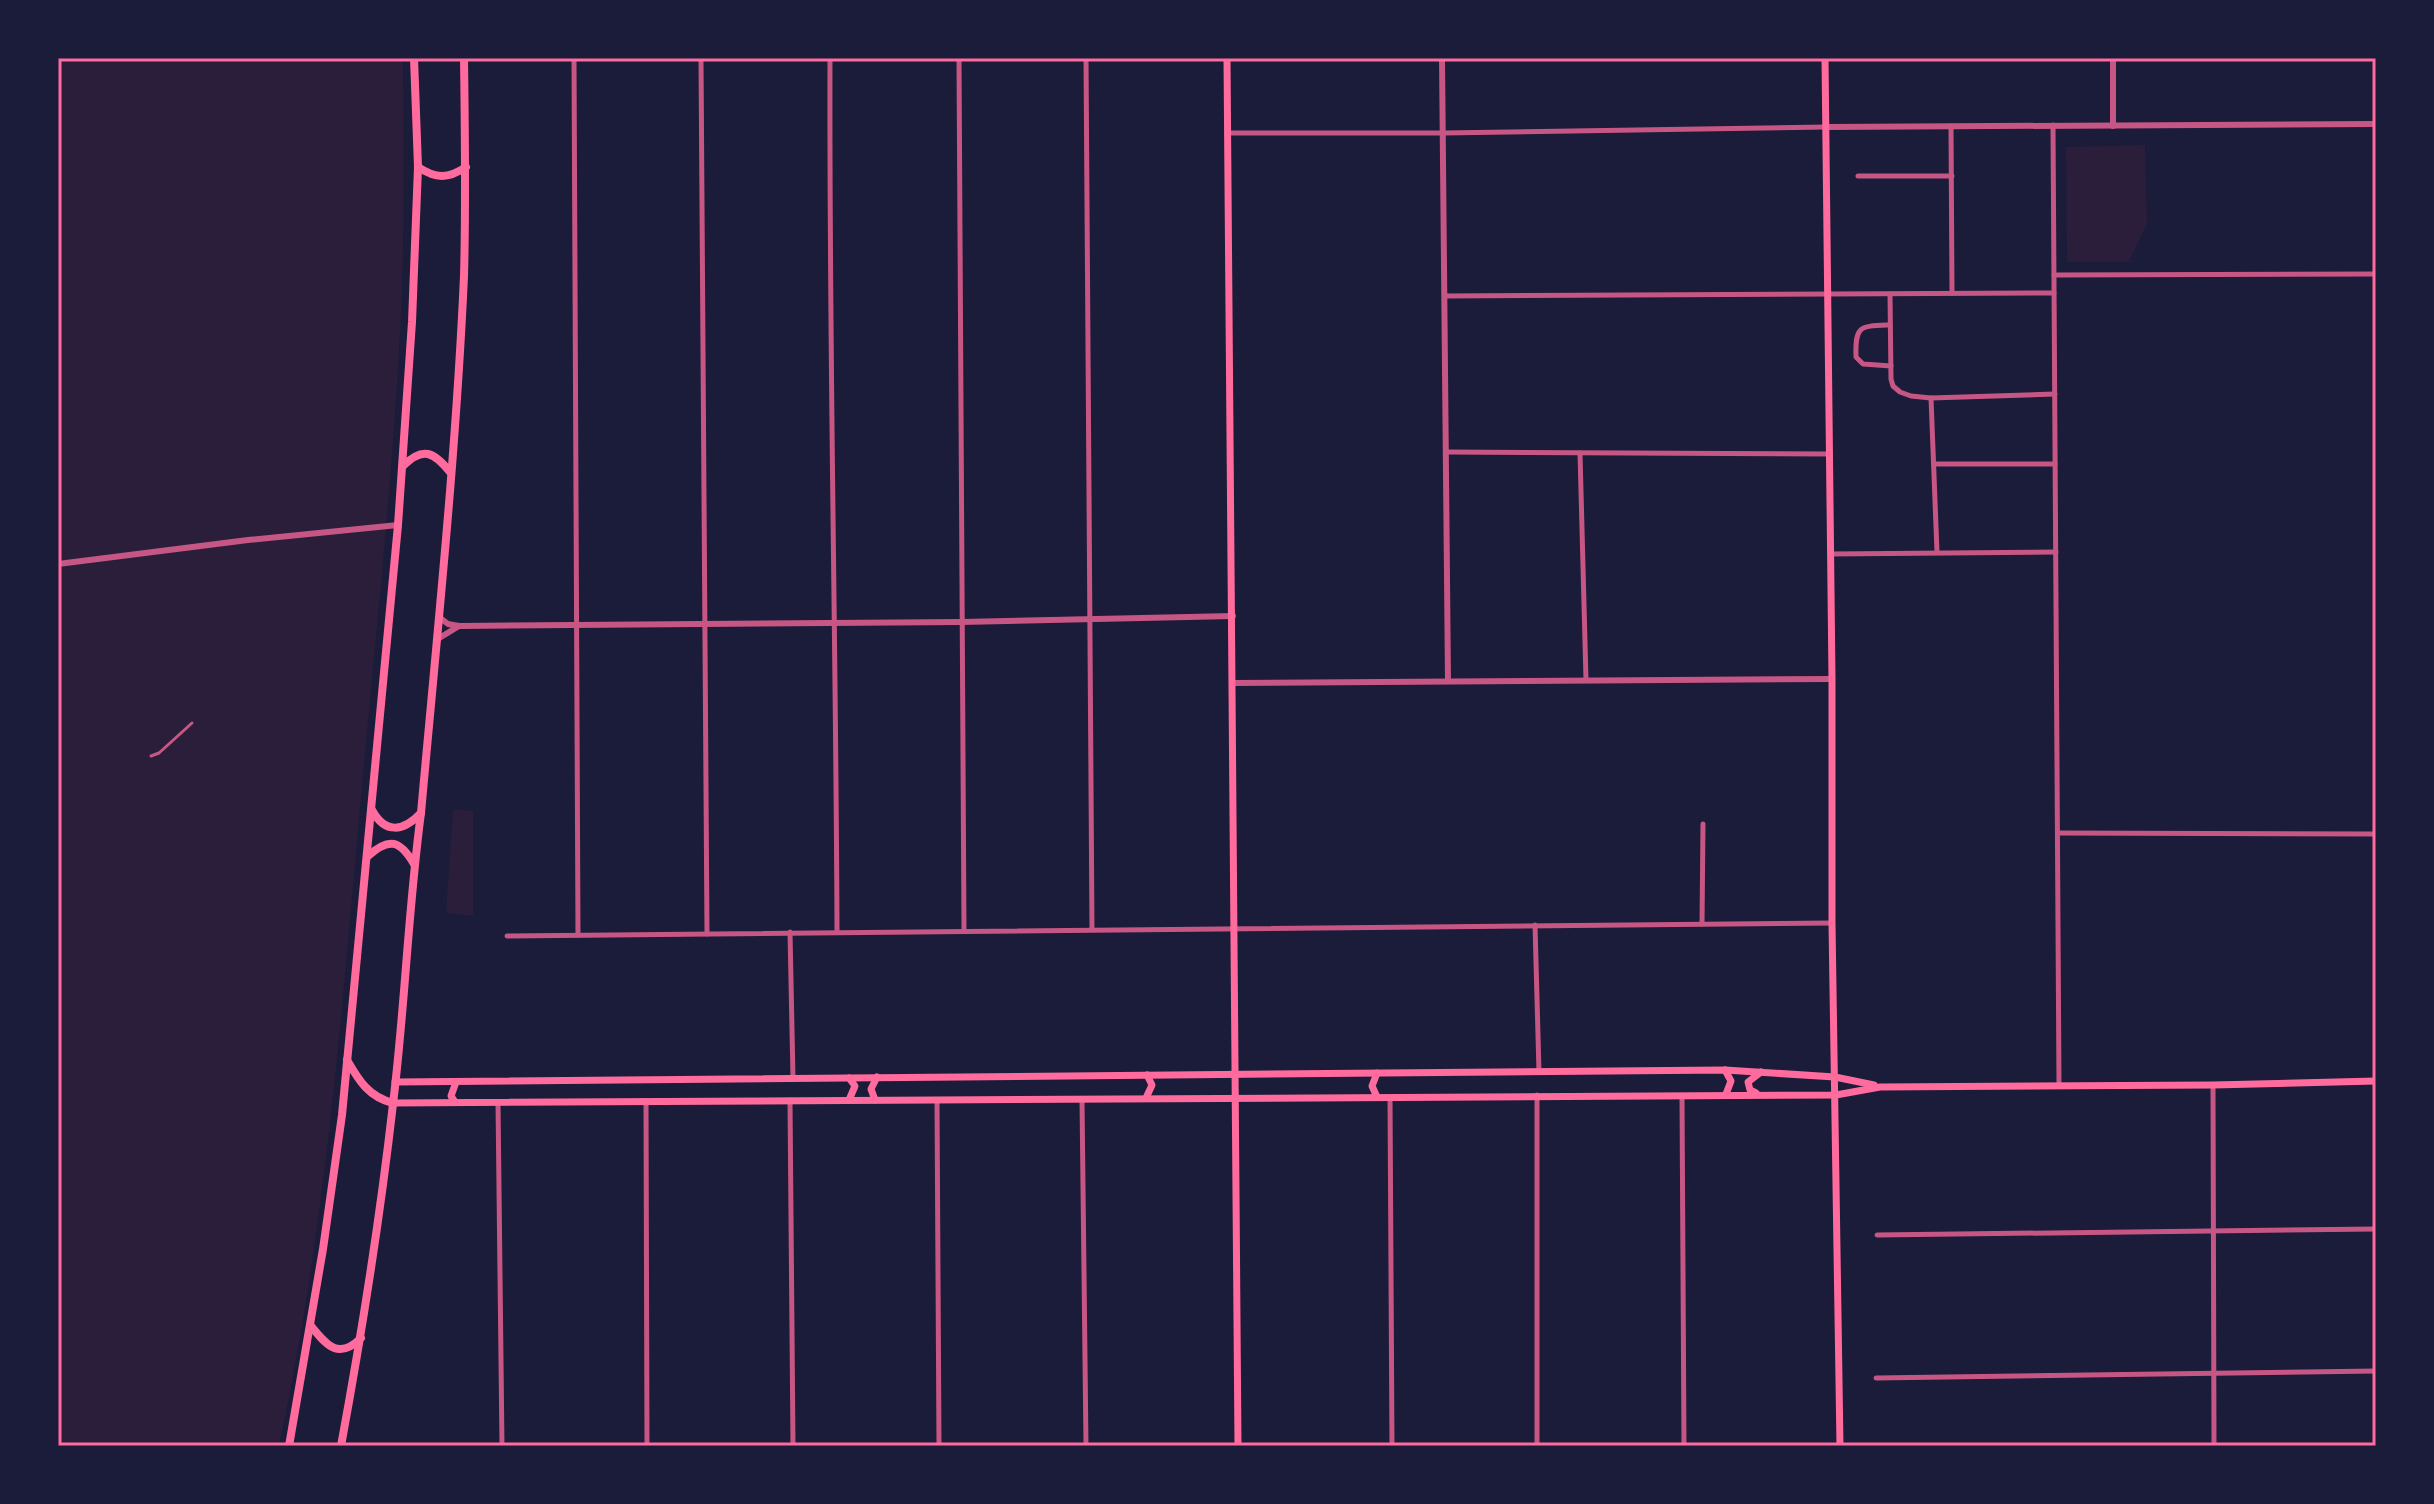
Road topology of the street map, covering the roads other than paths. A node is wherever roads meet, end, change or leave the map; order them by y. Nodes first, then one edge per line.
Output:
1 (414, 58) edge
2 (464, 58) edge
3 (574, 58) edge
4 (701, 58) edge
5 (830, 58) edge
6 (959, 58) edge
7 (1086, 58) edge
8 (1227, 58) edge
9 (1442, 58) edge
10 (1825, 58) edge
11 (2113, 58) edge
12 (2376, 124) edge
13 (1951, 125) junction
14 (2053, 125) junction
15 (2113, 126) junction
16 (1827, 127) junction
17 (1227, 133) junction
18 (1443, 133) junction
19 (418, 167) junction
20 (466, 167) junction
21 (1858, 176) dead end
22 (1952, 176) junction
23 (2376, 274) edge
24 (2054, 275) junction
25 (1952, 293) junction
26 (2054, 293) junction
27 (1828, 294) junction
28 (1890, 294) junction
29 (1445, 296) junction
30 (1890, 325) junction
31 (1891, 366) junction
32 (2055, 394) junction
33 (1931, 398) junction
34 (1447, 452) junction
35 (1580, 453) junction
36 (1829, 454) junction
37 (1934, 464) junction
38 (2055, 464) junction
39 (402, 467) junction
40 (450, 472) junction
41 (398, 525) junction
42 (1937, 552) junction
43 (2056, 552) junction
44 (1830, 554) junction
45 (58, 564) edge
46 (438, 615) junction
47 (1233, 616) junction
48 (1089, 618) junction
49 (961, 622) junction
50 (836, 623) junction
51 (578, 624) junction
52 (706, 624) junction
53 (459, 626) junction
54 (436, 640) junction
55 (1832, 679) junction
56 (1586, 680) junction
57 (1448, 681) junction
58 (1233, 683) junction
59 (192, 723) dead end
60 (151, 756) dead end
61 (371, 810) junction
62 (421, 813) junction
63 (1703, 824) dead end
64 (2058, 833) junction
65 (2376, 834) edge
66 (368, 856) junction
67 (414, 865) junction
68 (1832, 923) junction
69 (1702, 924) junction
70 (1535, 925) junction
71 (1236, 928) junction
72 (1092, 929) junction
73 (837, 931) junction
74 (964, 931) junction
75 (790, 932) junction
76 (707, 934) junction
77 (578, 935) junction
78 (507, 936) dead end
79 (347, 1059) junction
80 (1725, 1070) junction
81 (1762, 1071) junction
82 (1377, 1073) junction
83 (1539, 1073) junction
84 (1235, 1074) junction
85 (1147, 1075) junction
86 (877, 1077) junction
87 (1835, 1077) junction
88 (793, 1078) junction
89 (849, 1078) junction
90 (2376, 1081) edge
91 (395, 1082) junction
92 (456, 1082) junction
93 (2213, 1085) junction
94 (2059, 1086) junction
95 (1880, 1087) junction
96 (1726, 1094) junction
97 (1759, 1094) junction
98 (1537, 1095) junction
99 (1682, 1095) junction
100 (1836, 1095) junction
101 (1390, 1096) junction
102 (1377, 1097) junction
103 (1146, 1098) junction
104 (1236, 1098) junction
105 (1082, 1099) junction
106 (790, 1100) junction
107 (849, 1100) junction
108 (875, 1100) junction
109 (937, 1100) junction
110 (646, 1101) junction
111 (455, 1102) junction
112 (498, 1102) junction
113 (393, 1103) junction
114 (2376, 1229) edge
115 (2213, 1231) junction
116 (1877, 1235) dead end
117 (311, 1326) junction
118 (361, 1338) junction
119 (2376, 1371) edge
120 (2214, 1372) junction
121 (1876, 1378) dead end
122 (289, 1446) edge
123 (341, 1446) edge
124 (502, 1446) edge
125 (647, 1446) edge
126 (793, 1446) edge
127 (939, 1446) edge
128 (1086, 1446) edge
129 (1238, 1446) edge
130 (1392, 1446) edge
131 (1537, 1446) edge
132 (1684, 1446) edge
133 (1840, 1446) edge
134 (2214, 1446) edge

1 - 19 highway
2 - 20 highway
3 - 51 street
4 - 52 street
5 - 50 street
6 - 49 street
7 - 48 street
8 - 17 main road
9 - 18 street
10 - 16 main road
11 - 15 street
12 - 15 street
13 - 14 street
13 - 16 street
13 - 22 street
14 - 15 street
14 - 24 street
16 - 18 street
16 - 27 main road
17 - 18 street
17 - 47 main road
18 - 29 street
19 - 20 highway
19 - 39 highway
20 - 40 highway
21 - 22 street
22 - 25 street
23 - 24 street
24 - 26 street
25 - 26 street
25 - 28 street
26 - 32 street
27 - 28 street
27 - 29 street
27 - 36 main road
28 - 30 street
29 - 34 street
30 - 31 street
30 - 31 street
31 - 33 street
32 - 33 street
32 - 38 street
33 - 37 street
34 - 35 street
34 - 57 street
35 - 36 street
35 - 56 street
36 - 44 main road
37 - 38 street
37 - 42 street
38 - 43 street
39 - 40 highway
39 - 41 highway
40 - 46 highway
41 - 45 street
41 - 61 highway
42 - 43 street
42 - 44 street
43 - 64 street
44 - 55 main road
46 - 53 street
46 - 54 highway
47 - 48 street
47 - 58 main road
48 - 49 street
48 - 72 street
49 - 50 street
49 - 74 street
50 - 52 street
50 - 73 street
51 - 52 street
51 - 53 street
51 - 77 street
52 - 76 street
53 - 54 street
54 - 62 highway
55 - 56 street
55 - 68 main road
56 - 57 street
57 - 58 street
58 - 71 main road
59 - 60 street
61 - 62 highway
61 - 66 highway
62 - 67 highway
63 - 69 street
64 - 65 street
64 - 94 street
66 - 67 highway
66 - 79 highway
67 - 91 highway
68 - 69 street
68 - 87 main road
69 - 70 street
70 - 71 street
70 - 83 street
71 - 72 street
71 - 84 main road
72 - 74 street
73 - 74 street
73 - 75 street
75 - 76 street
75 - 88 street
76 - 77 street
77 - 78 street
79 - 113 highway
79 - 117 highway
80 - 81 main road
80 - 83 main road
80 - 96 main road
81 - 87 main road
81 - 97 main road
82 - 83 main road
82 - 84 main road
82 - 102 main road
84 - 85 main road
84 - 104 main road
85 - 86 main road
85 - 103 main road
86 - 89 main road
86 - 108 main road
87 - 95 main road
87 - 100 main road
88 - 89 main road
88 - 92 main road
89 - 107 main road
90 - 93 main road
91 - 92 main road
91 - 113 highway
92 - 111 main road
93 - 94 main road
93 - 115 street
94 - 95 main road
95 - 100 main road
96 - 97 main road
96 - 99 main road
97 - 100 main road
98 - 99 main road
98 - 101 main road
98 - 131 street
99 - 132 street
100 - 133 main road
101 - 102 main road
101 - 130 street
102 - 104 main road
103 - 104 main road
103 - 105 main road
104 - 129 main road
105 - 109 main road
105 - 128 street
106 - 107 main road
106 - 110 main road
106 - 126 street
107 - 108 main road
108 - 109 main road
109 - 127 street
110 - 112 main road
110 - 125 street
111 - 112 main road
111 - 113 main road
112 - 124 street
113 - 118 highway
114 - 115 street
115 - 116 street
115 - 120 street
117 - 118 highway
117 - 122 highway
118 - 123 highway
119 - 120 street
120 - 121 street
120 - 134 street

